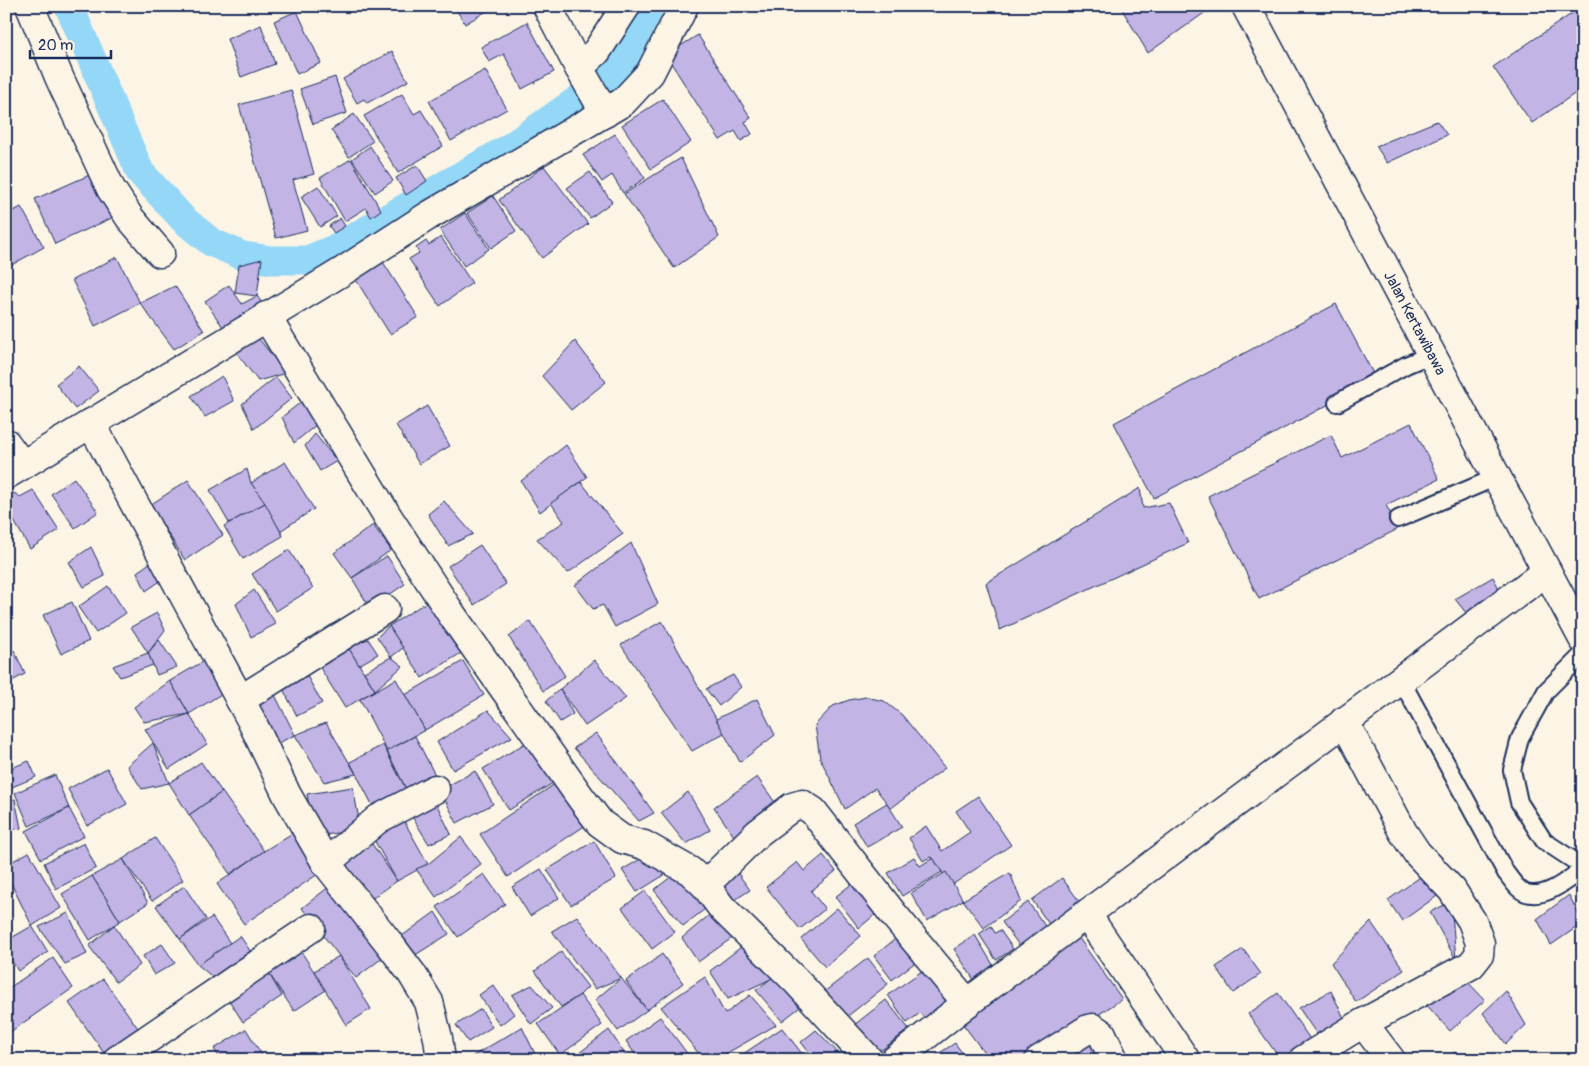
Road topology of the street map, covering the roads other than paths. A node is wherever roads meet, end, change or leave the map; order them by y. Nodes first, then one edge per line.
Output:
1 (30, 6) edge
2 (547, 6) edge
3 (626, 6) edge
4 (684, 6) edge
5 (1246, 6) edge
6 (594, 94) junction
7 (160, 253) dead end
8 (266, 316) junction
9 (1432, 354) junction
10 (1337, 403) dead end
11 (91, 423) junction
12 (6, 443) edge
13 (14, 470) edge
14 (1497, 477) junction
15 (1398, 519) dead end
16 (1547, 571) junction
17 (385, 609) dead end
18 (1583, 639) edge
19 (1583, 654) edge
20 (1401, 680) junction
21 (240, 700) junction
22 (1344, 721) junction
23 (435, 789) dead end
24 (1583, 861) edge
25 (326, 863) junction
26 (1583, 869) edge
27 (705, 885) junction
28 (1087, 915) junction
29 (311, 928) dead end
30 (967, 1003) junction
31 (1363, 1023) junction
32 (1185, 1059) edge
33 (117, 1060) edge
34 (441, 1060) edge
35 (869, 1060) edge
36 (895, 1060) edge
37 (1039, 1060) edge
38 (1114, 1060) edge
39 (1303, 1060) edge
40 (1391, 1060) edge

1 - 7 street
2 - 6 street
3 - 6 street
4 - 6 street
5 - 9 street, Jalan Kertawibawa
6 - 8 street
8 - 11 street
8 - 27 street
9 - 10 lane
9 - 14 street, Jalan Kertawibawa
11 - 13 street
11 - 21 street
12 - 13 street
14 - 15 lane
14 - 16 street, Jalan Kertawibawa
16 - 18 street, Jalan Kertawibawa
16 - 20 street
17 - 21 street
19 - 24 lane
20 - 22 street
20 - 26 lane
21 - 25 street
22 - 28 street
22 - 31 street
23 - 25 street
25 - 34 street
27 - 30 street
27 - 35 street
28 - 30 street
28 - 32 street
29 - 33 street
30 - 36 street
31 - 39 street
31 - 40 street
37 - 38 street

